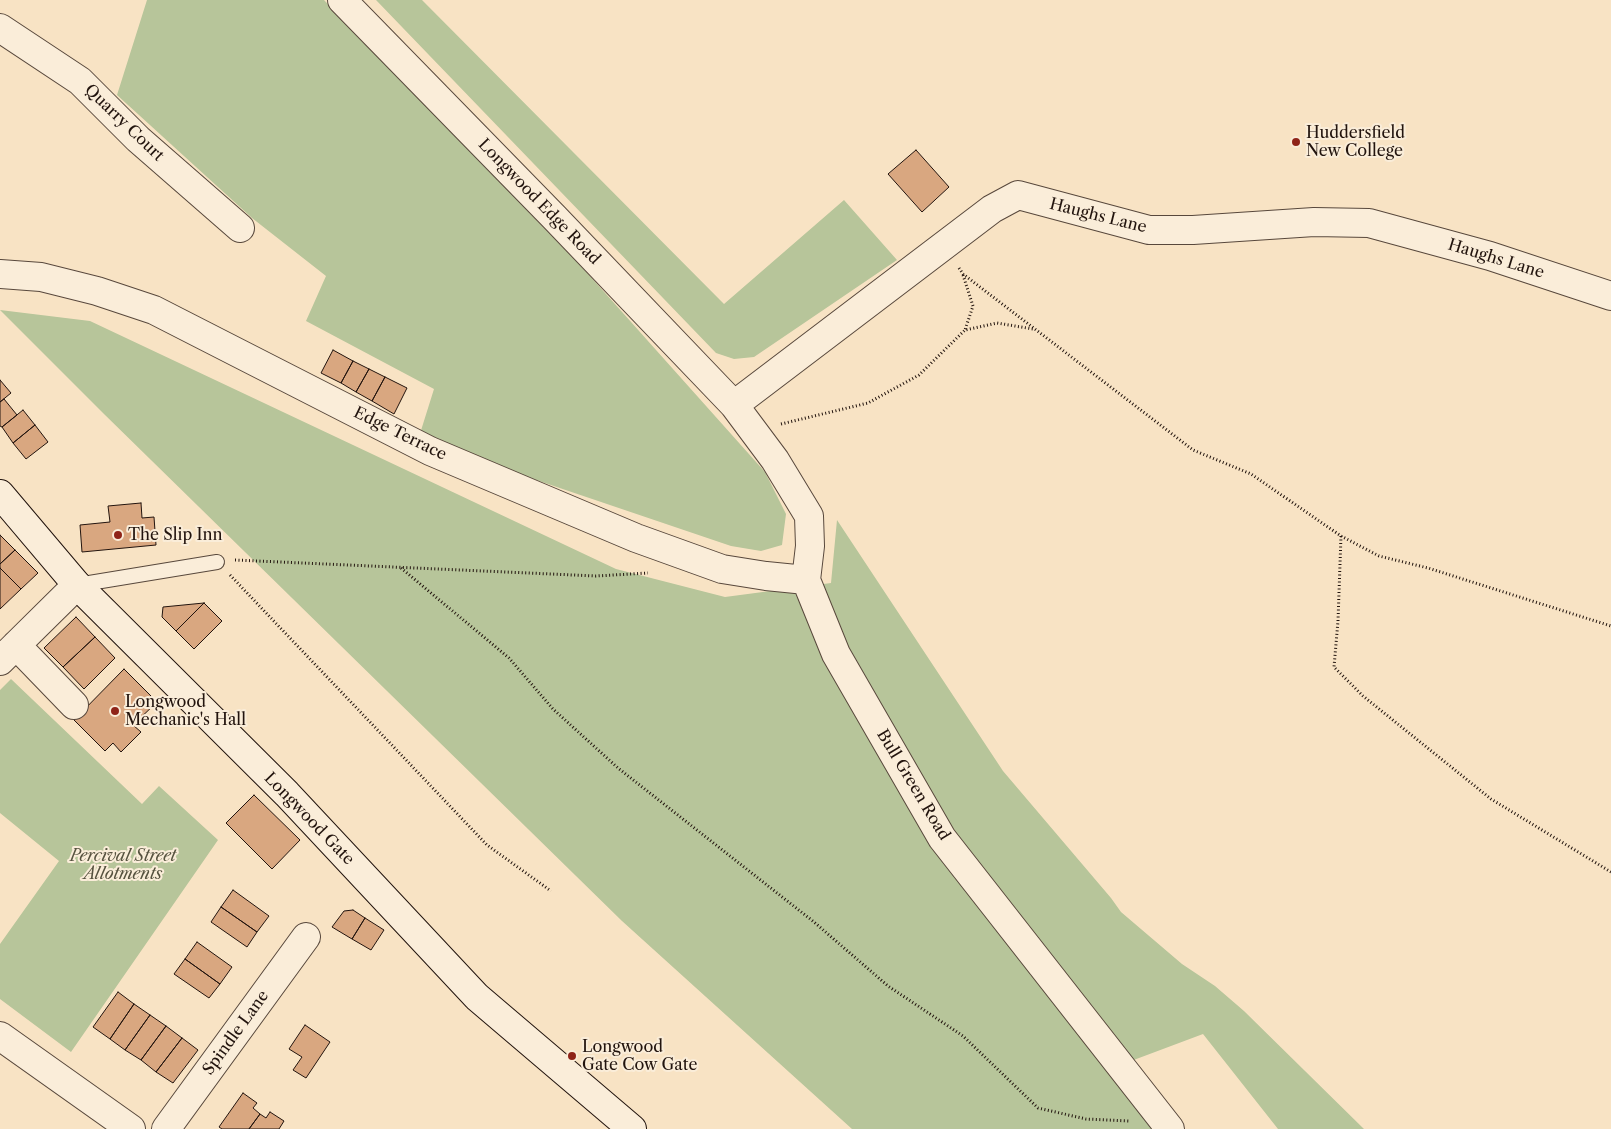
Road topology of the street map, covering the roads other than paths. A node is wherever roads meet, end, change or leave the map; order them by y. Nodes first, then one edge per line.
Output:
1 (342, 0) edge
2 (0, 28) edge
3 (240, 228) dead end
4 (0, 274) edge
5 (1611, 296) edge
6 (734, 405) junction
7 (0, 494) edge
8 (217, 562) road end
9 (806, 580) junction
10 (77, 586) junction
11 (8, 653) edge
12 (74, 705) dead end
13 (306, 937) dead end
14 (0, 1036) edge
15 (1168, 1126) edge
16 (131, 1129) edge
17 (166, 1129) edge
18 (632, 1129) edge

1 - 6 street, Longwood Edge Road
2 - 3 street, Quarry Court
4 - 9 street, Edge Terrace
5 - 6 street, Haughs Lane
6 - 9 street, Bull Green Road
7 - 10 street, Longwood Gate
8 - 10 lane
9 - 15 street, Bull Green Road
10 - 11 street
10 - 18 street, Longwood Gate
11 - 12 street
13 - 17 street, Spindle Lane
14 - 16 street

